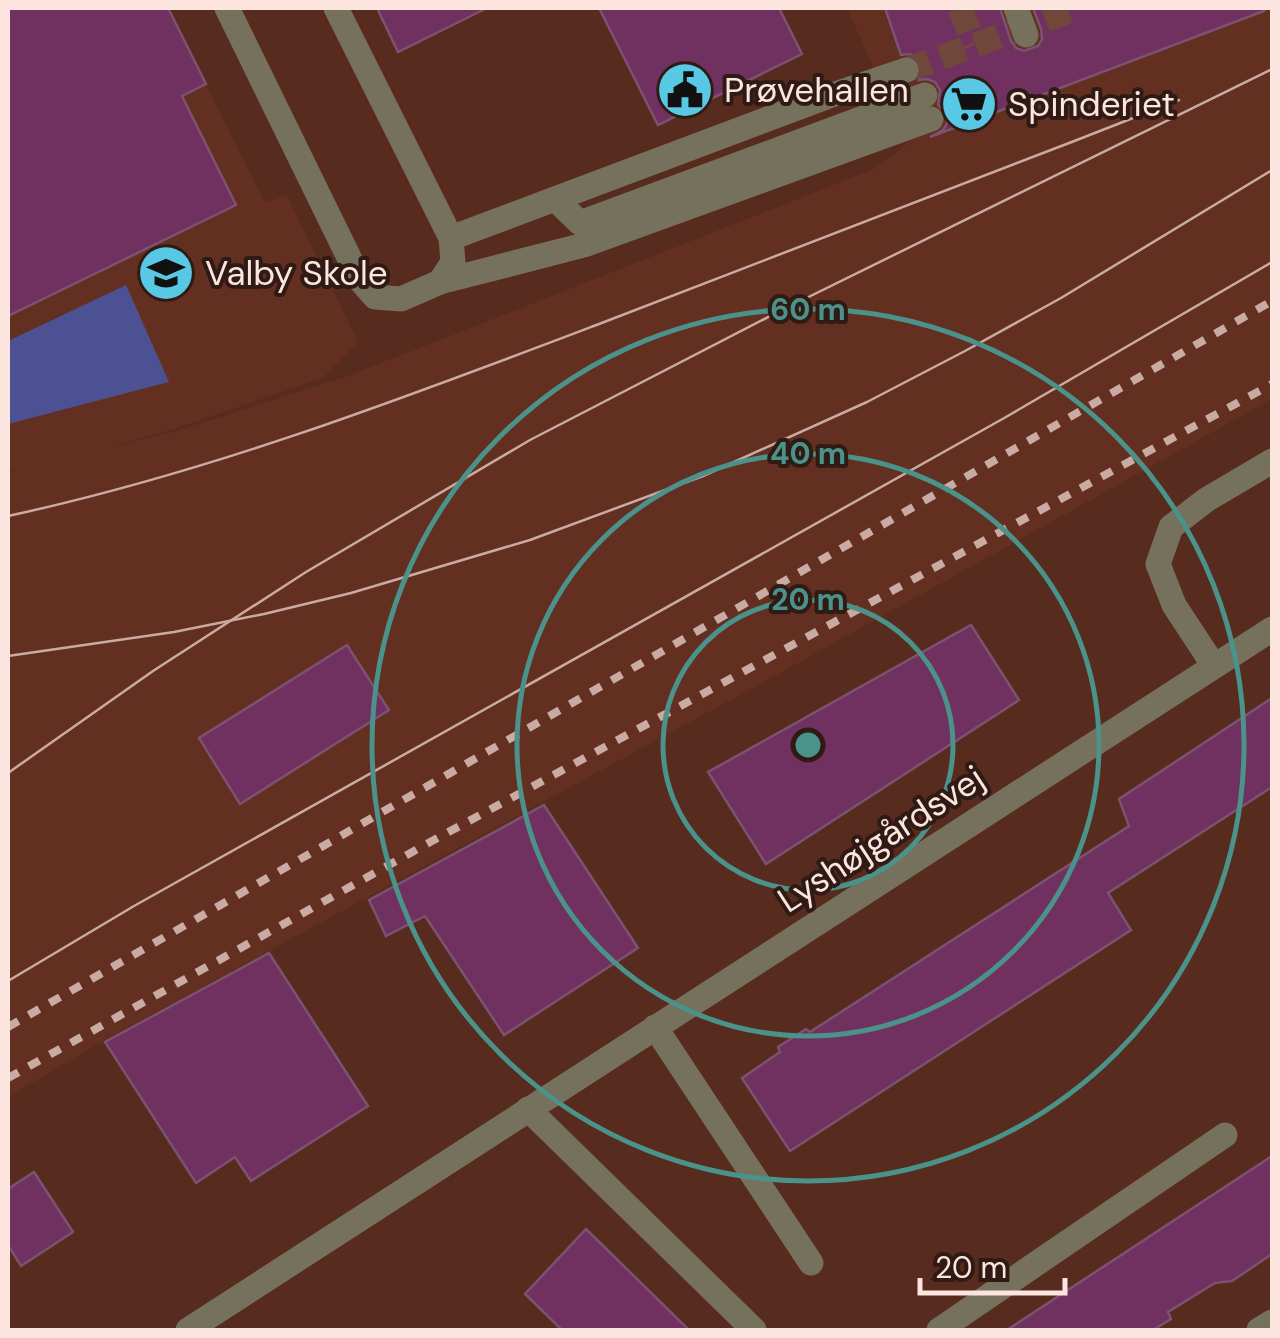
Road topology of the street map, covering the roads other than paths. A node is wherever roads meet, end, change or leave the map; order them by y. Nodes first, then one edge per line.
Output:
1 (227, 8) edge
2 (336, 8) edge
3 (1016, 8) edge
4 (1026, 35) dead end
5 (906, 70) tunnel mouth
6 (555, 199) junction
7 (452, 238) junction
8 (440, 282) junction
9 (1272, 461) edge
10 (1272, 628) edge
11 (1214, 666) junction
12 (654, 1028) junction
13 (528, 1109) junction
14 (1225, 1135) dead end
15 (811, 1263) dead end
16 (1272, 1322) edge
17 (188, 1330) edge
18 (754, 1330) edge
19 (939, 1330) edge
20 (1259, 1330) edge

1 - 8 street
2 - 7 street
3 - 4 street
5 - 6 street
6 - 7 street
6 - 8 street
7 - 8 street
9 - 11 street
10 - 11 street, Lyshøjgårdsvej
11 - 12 street, Lyshøjgårdsvej
12 - 13 street, Lyshøjgårdsvej
12 - 15 street
13 - 17 street, Lyshøjgårdsvej
13 - 18 street
14 - 19 street
16 - 20 street

